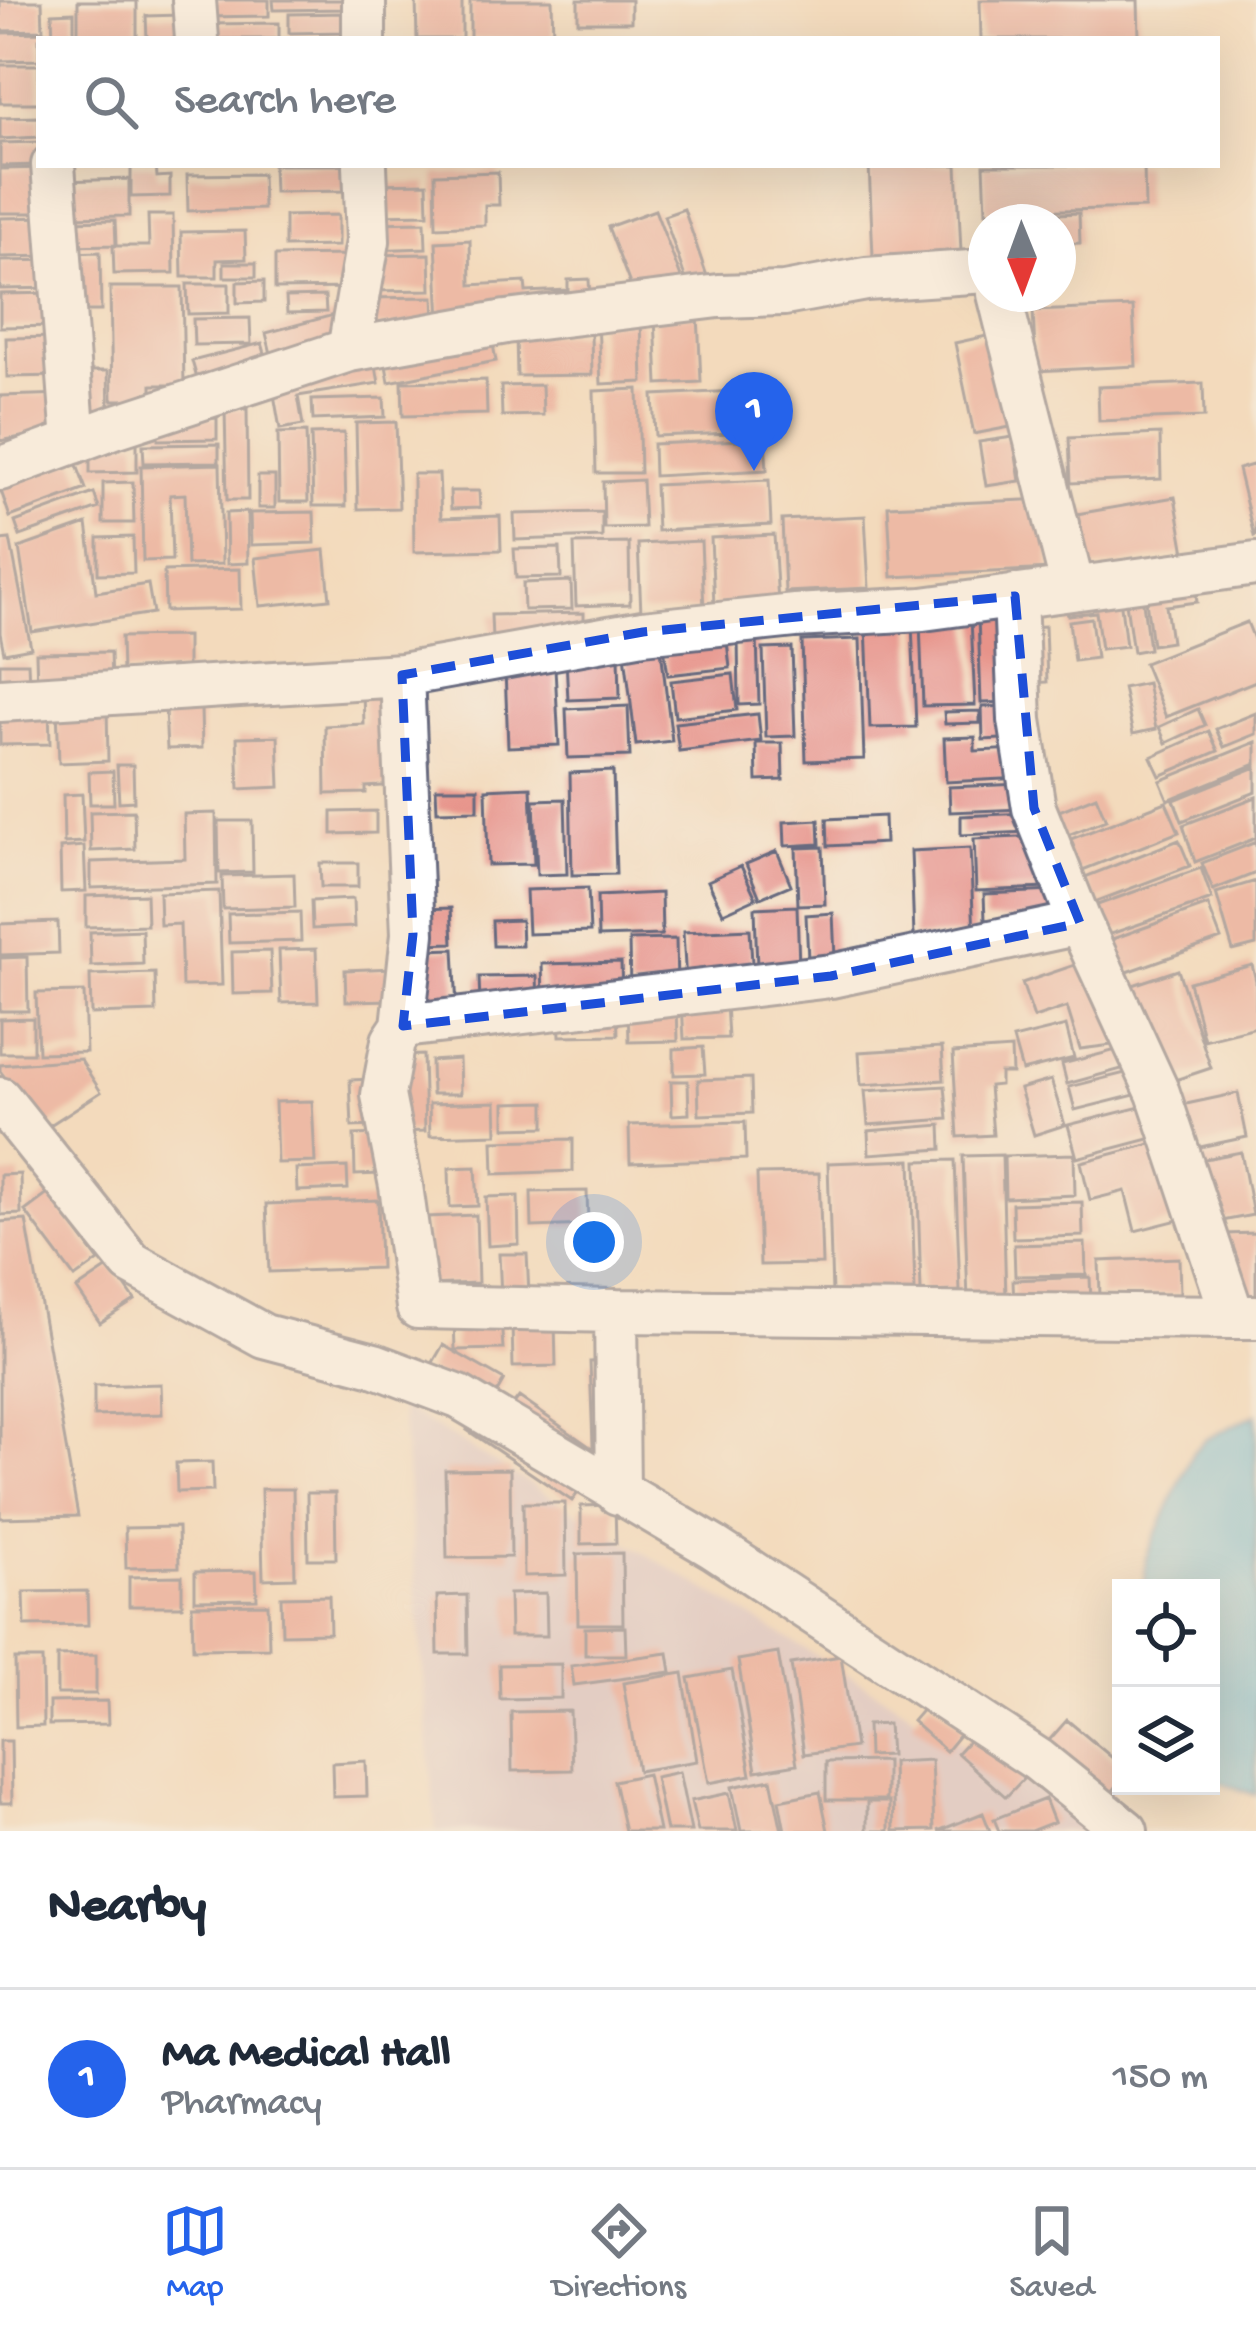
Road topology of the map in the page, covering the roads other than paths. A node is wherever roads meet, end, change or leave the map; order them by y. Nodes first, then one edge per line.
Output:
1 (194, 0) edge
2 (364, 0) edge
3 (196, 36) edge
4 (364, 36) edge
5 (53, 168) edge
6 (365, 168) edge
7 (968, 272) edge
8 (1004, 312) edge
9 (349, 350) junction
10 (74, 442) junction
11 (0, 470) edge
12 (1256, 564) edge
13 (1073, 588) junction
14 (1015, 596) junction
15 (402, 675) junction
16 (0, 700) edge
17 (1079, 923) junction
18 (403, 1026) junction
19 (0, 1099) edge
20 (616, 1312) junction
21 (1244, 1317) edge
22 (618, 1493) junction
23 (1126, 1831) edge

1 - 3 street
2 - 4 street
5 - 10 street
6 - 9 street
7 - 9 street
8 - 13 street
9 - 10 street
10 - 11 street
12 - 13 street
13 - 14 street
14 - 15 street
14 - 17 street
15 - 16 street
15 - 18 street
17 - 18 street
17 - 21 street
18 - 20 street
19 - 22 street
20 - 21 street
20 - 22 street
22 - 23 street

